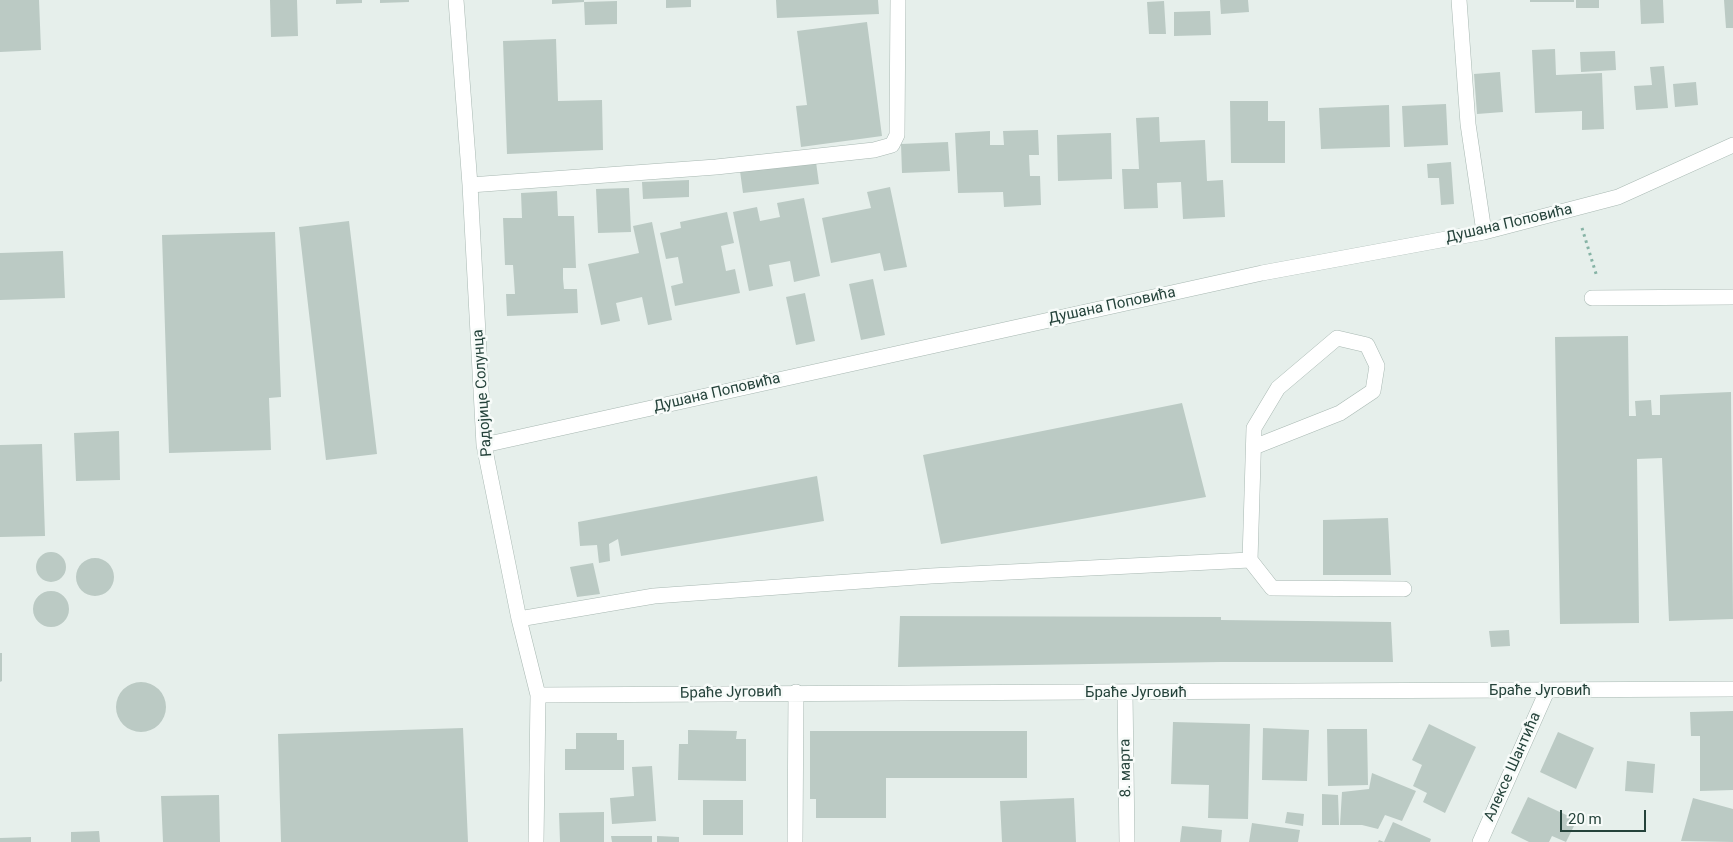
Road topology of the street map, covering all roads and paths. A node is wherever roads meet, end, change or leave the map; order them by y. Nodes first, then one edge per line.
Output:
1 (456, 0) edge
2 (898, 0) edge
3 (1459, 0) edge
4 (1733, 145) edge
5 (470, 185) junction
6 (1578, 208) junction
7 (1484, 232) junction
8 (1733, 297) edge
9 (1598, 298) joint
10 (484, 445) junction
11 (1254, 447) junction
12 (1250, 560) junction
13 (1404, 589) dead end
14 (519, 619) junction
15 (1733, 689) edge
16 (1547, 691) junction
17 (796, 692) junction
18 (1125, 693) junction
19 (538, 695) junction
20 (536, 842) edge
21 (795, 842) edge
22 (1127, 842) edge
23 (1480, 842) edge

1 - 5 street, Радојице Солунца
2 - 5 street
3 - 7 street
4 - 6 street, Душана Поповића
5 - 10 street, Радојице Солунца
6 - 7 street, Душана Поповића
6 - 9 path
7 - 10 street, Душана Поповића
8 - 9 street
10 - 14 street, Радојице Солунца
11 - 11 street
11 - 12 street
12 - 13 street
12 - 14 street
14 - 19 street, Радојице Солунца
15 - 16 street, Браће Југовић
16 - 18 street, Браће Југовић
16 - 23 street, Алексе Шантића
17 - 18 street, Браће Југовић
17 - 19 street, Браће Југовић
17 - 21 street
18 - 22 street, 8. марта
19 - 20 street, Радојице Солунца

